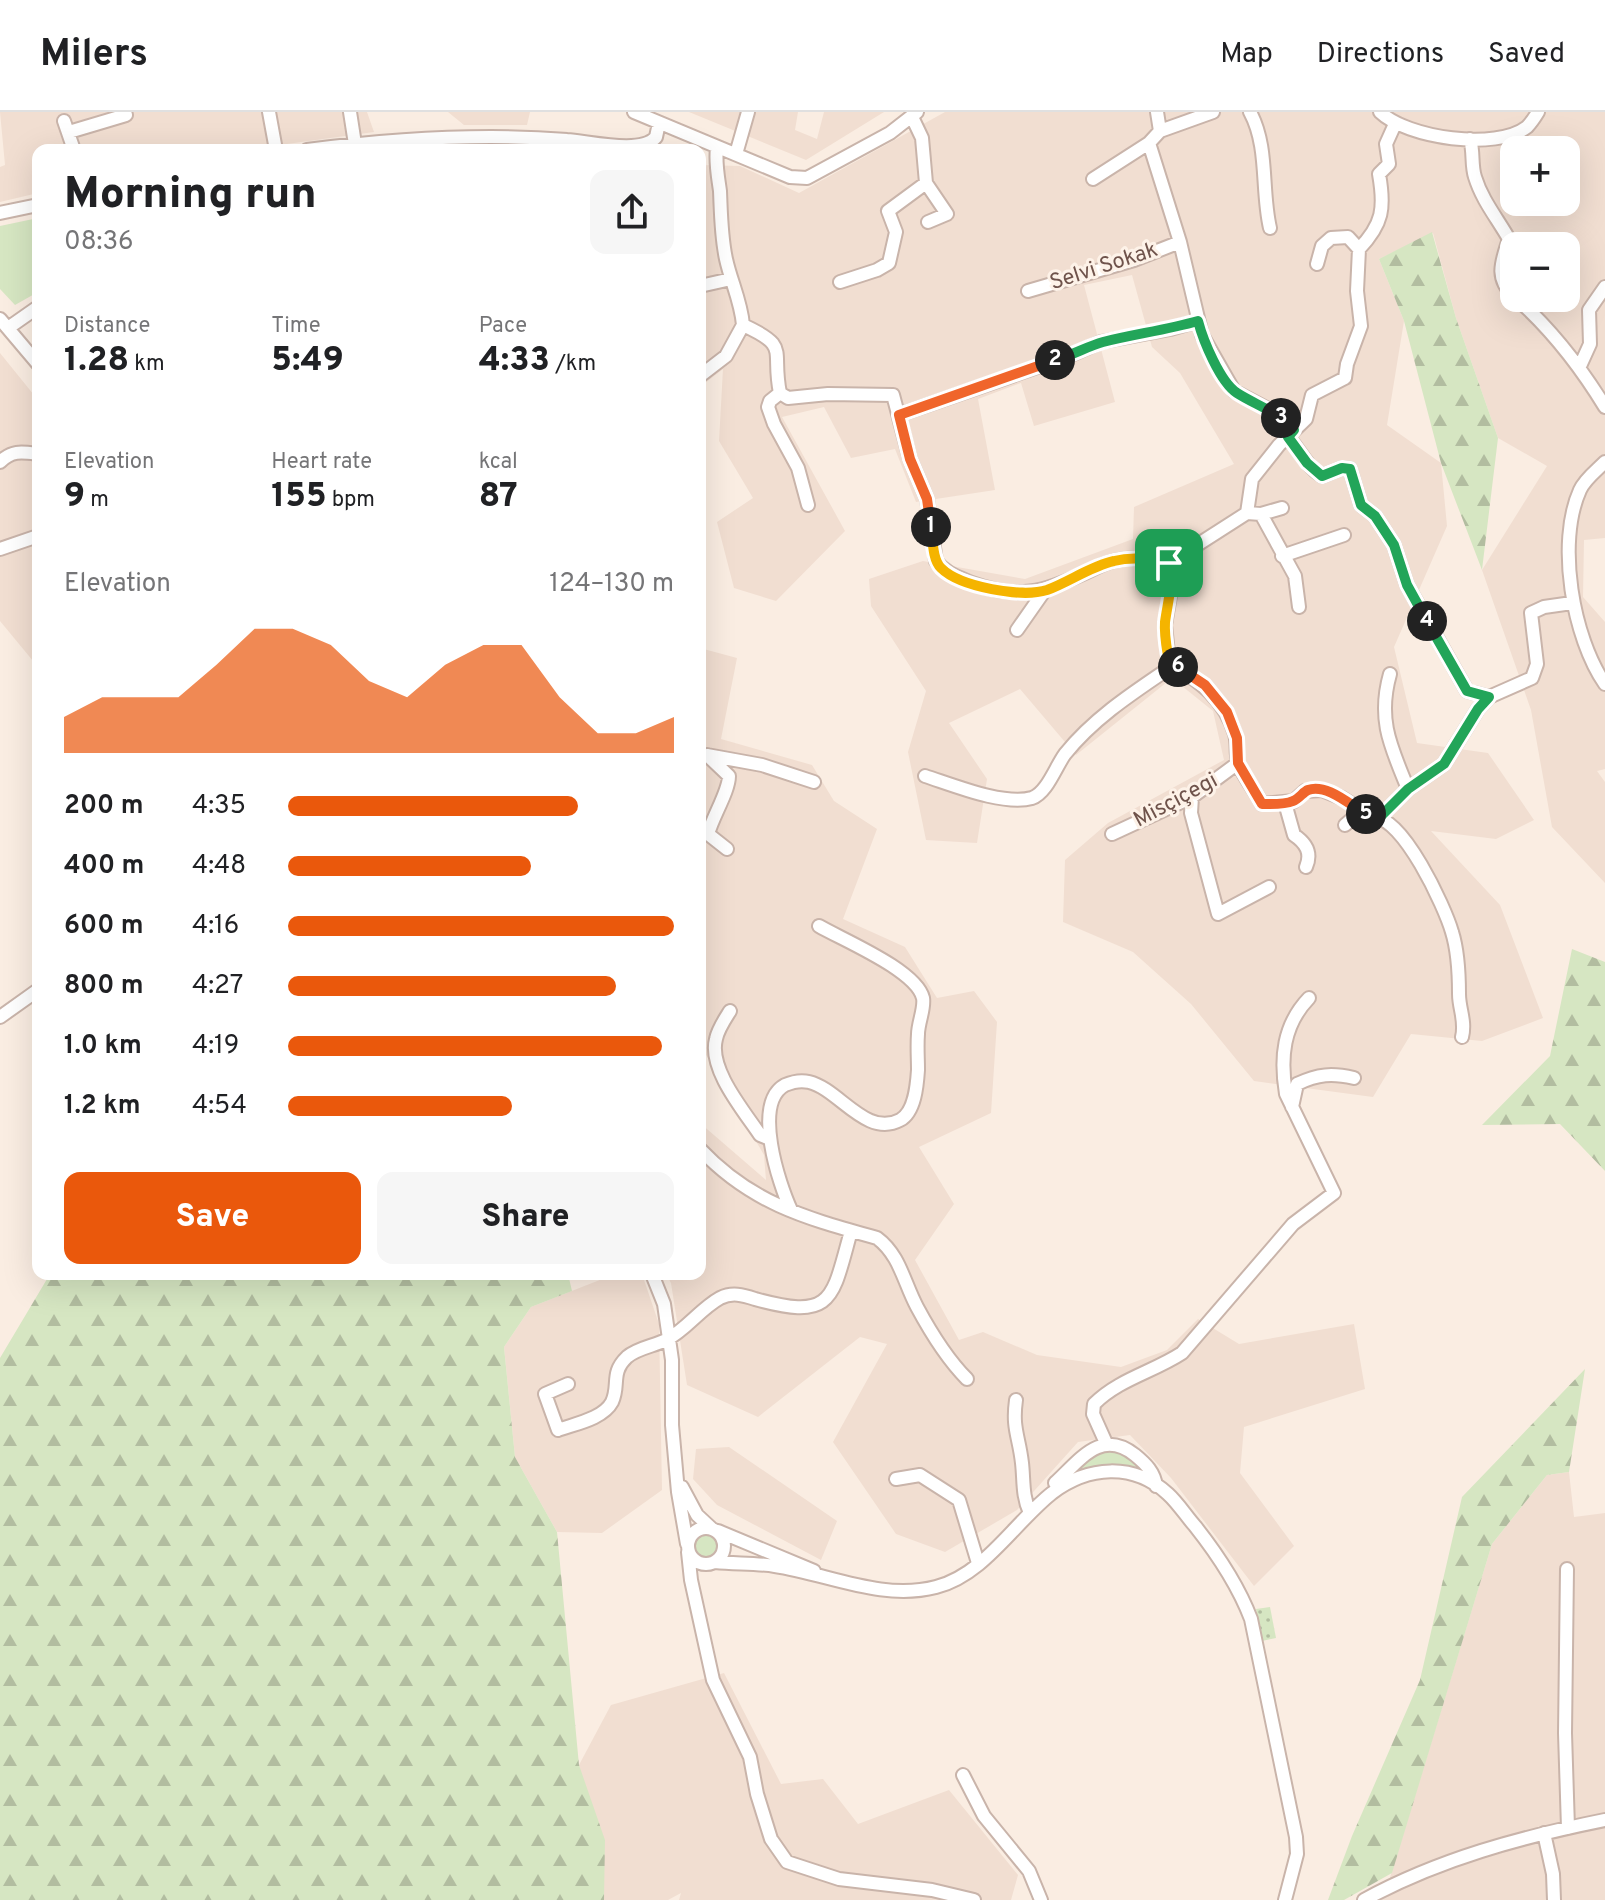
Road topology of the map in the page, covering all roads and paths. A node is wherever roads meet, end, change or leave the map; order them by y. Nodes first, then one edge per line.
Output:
1 (269, 112) edge
2 (350, 112) edge
3 (634, 112) edge
4 (748, 112) edge
5 (1157, 112) edge
6 (1213, 112) edge
7 (1250, 112) edge
8 (1380, 112) edge
9 (1538, 112) edge
10 (915, 114) edge
11 (126, 115) dead end
12 (659, 123) junction
13 (1395, 124) junction
14 (1160, 131) junction
15 (1470, 139) junction
16 (1149, 143) junction
17 (72, 144) edge
18 (275, 144) edge
19 (355, 144) joint
20 (599, 144) edge
21 (647, 144) edge
22 (726, 151) junction
23 (1093, 179) dead end
24 (926, 183) junction
25 (32, 206) edge
26 (0, 213) edge
27 (928, 222) dead end
28 (1270, 228) dead end
29 (1504, 232) edge
30 (1180, 242) junction
31 (1359, 249) junction
32 (1317, 264) dead end
33 (731, 279) junction
34 (840, 282) dead end
35 (706, 285) edge
36 (1605, 287) edge
37 (1028, 291) dead end
38 (32, 310) edge
39 (1532, 312) edge
40 (1198, 321) junction
41 (4, 324) edge
42 (743, 325) junction
43 (32, 357) edge
44 (1580, 366) junction
45 (706, 371) edge
46 (780, 393) junction
47 (1605, 407) edge
48 (899, 415) junction
49 (1291, 433) junction
50 (32, 453) edge
51 (0, 462) edge
52 (1605, 462) edge
53 (808, 505) dead end
54 (1282, 508) dead end
55 (1247, 513) junction
56 (1261, 514) junction
57 (1344, 535) dead end
58 (32, 538) edge
59 (0, 549) edge
60 (1282, 556) junction
61 (1173, 561) junction
62 (1045, 590) junction
63 (1572, 603) junction
64 (1299, 607) dead end
65 (1017, 630) dead end
66 (1169, 662) junction
67 (1601, 670) edge
68 (1390, 674) dead end
69 (1605, 684) edge
70 (1489, 697) junction
71 (706, 755) edge
72 (706, 757) edge
73 (1238, 763) junction
74 (925, 776) dead end
75 (814, 782) dead end
76 (1408, 789) junction
77 (1192, 797) junction
78 (1285, 803) junction
79 (1361, 811) junction
80 (1380, 817) junction
81 (1345, 825) dead end
82 (1112, 834) dead end
83 (727, 849) dead end
84 (1306, 867) dead end
85 (1269, 887) dead end
86 (819, 926) dead end
87 (32, 994) edge
88 (1309, 998) dead end
89 (730, 1011) dead end
90 (0, 1017) edge
91 (1462, 1037) dead end
92 (1354, 1078) dead end
93 (1292, 1107) junction
94 (770, 1139) junction
95 (706, 1154) edge
96 (791, 1210) junction
97 (851, 1231) junction
98 (654, 1280) edge
99 (669, 1338) junction
100 (967, 1379) dead end
101 (568, 1384) dead end
102 (1016, 1400) dead end
103 (1106, 1443) junction
104 (678, 1477) junction
105 (896, 1479) dead end
106 (1156, 1486) junction
107 (1045, 1500) junction
108 (1030, 1513) junction
109 (714, 1529) junction
110 (688, 1548) junction
111 (713, 1563) junction
112 (978, 1563) junction
113 (1567, 1569) dead end
114 (820, 1574) junction
115 (699, 1607) junction
116 (963, 1775) dead end
117 (1605, 1820) edge
118 (1568, 1828) junction
119 (1544, 1833) junction
120 (974, 1900) edge
121 (1041, 1900) edge
122 (1285, 1900) edge
123 (1364, 1900) edge
124 (1554, 1900) edge

1 - 18 street
2 - 19 street
3 - 12 street
4 - 22 street
5 - 14 street
6 - 14 street
7 - 28 street
8 - 13 street
9 - 15 street
10 - 22 street
10 - 24 street
11 - 17 street
12 - 21 street
12 - 22 street
13 - 15 street
13 - 31 street
14 - 16 street
15 - 29 street
16 - 23 street
16 - 30 street
19 - 20 street
22 - 33 street
24 - 27 street
24 - 34 street
25 - 26 street
30 - 37 street, Selvi Sokak
30 - 40 street
31 - 32 street
31 - 49 street
33 - 35 street
33 - 42 street
36 - 44 street
38 - 41 street
39 - 44 street
40 - 48 street
40 - 49 street
41 - 43 street
42 - 45 street
42 - 46 street
44 - 47 street
46 - 48 street
46 - 53 street
48 - 62 street
49 - 55 street
49 - 70 street
50 - 51 street
52 - 63 street
54 - 56 street
55 - 56 street
55 - 61 street
56 - 60 street
57 - 60 street
58 - 59 street
60 - 64 street
61 - 62 street
61 - 66 street
62 - 65 street
63 - 67 street
63 - 70 street
66 - 73 street
66 - 74 street
67 - 69 street
68 - 76 street
70 - 76 street
71 - 75 street
72 - 83 street
73 - 77 street, Misçiçegi
73 - 78 street
76 - 80 street
77 - 82 street, Misçiçegi
77 - 85 street
78 - 79 street
78 - 84 street
79 - 80 street
79 - 81 street
80 - 91 street
86 - 94 street
87 - 90 street
88 - 93 street
89 - 94 street
92 - 93 street
93 - 103 street
94 - 96 street
95 - 96 street
96 - 97 street
97 - 99 street
97 - 100 street
98 - 99 street
99 - 101 street
99 - 104 street
102 - 108 street
103 - 106 street
103 - 107 street
104 - 109 street
104 - 110 street
105 - 112 street
106 - 107 street
106 - 122 street
107 - 108 street
108 - 112 street
109 - 110 street
109 - 111 street
109 - 114 street
110 - 111 street
110 - 115 street
111 - 114 street
111 - 115 street
112 - 114 street
113 - 118 street
115 - 120 street
116 - 121 street
117 - 118 street
118 - 119 street
119 - 123 street
119 - 124 street

